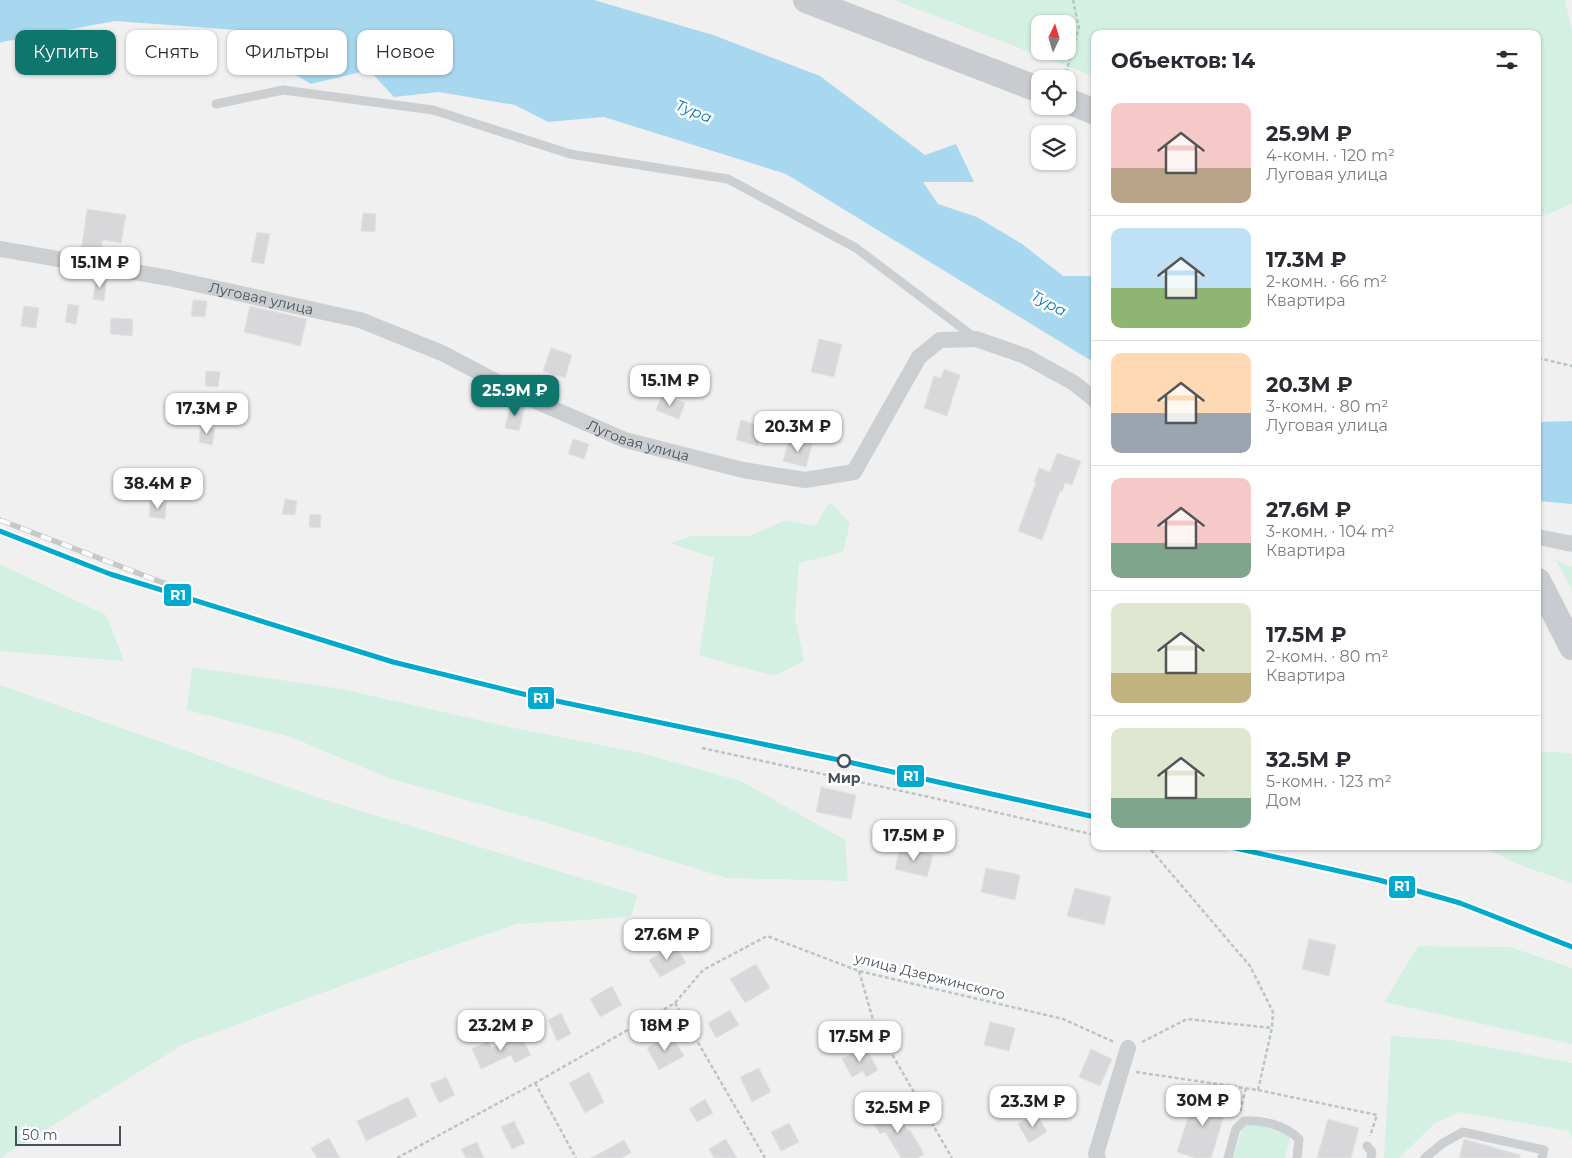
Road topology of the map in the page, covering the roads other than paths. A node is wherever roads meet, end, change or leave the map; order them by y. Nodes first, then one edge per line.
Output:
1 (806, 0) edge
2 (1031, 87) edge
3 (216, 104) dead end
4 (1076, 104) edge
5 (1091, 110) edge
6 (0, 249) edge
7 (976, 339) junction
8 (1091, 397) edge
9 (1541, 538) edge
10 (1572, 544) edge
11 (1541, 586) edge
12 (1572, 647) edge
13 (1128, 1048) road end
14 (1367, 1146) road end
15 (1098, 1158) edge
16 (1228, 1158) edge
17 (1298, 1158) edge
18 (1371, 1158) edge
19 (1425, 1158) edge
20 (1542, 1158) edge

1 - 2 main road
3 - 7 lane
4 - 5 main road
6 - 7 street, Луговая улица
7 - 8 street, Луговая улица
9 - 10 street
11 - 12 main road
13 - 15 street
14 - 18 lane
16 - 17 lane
19 - 20 lane

